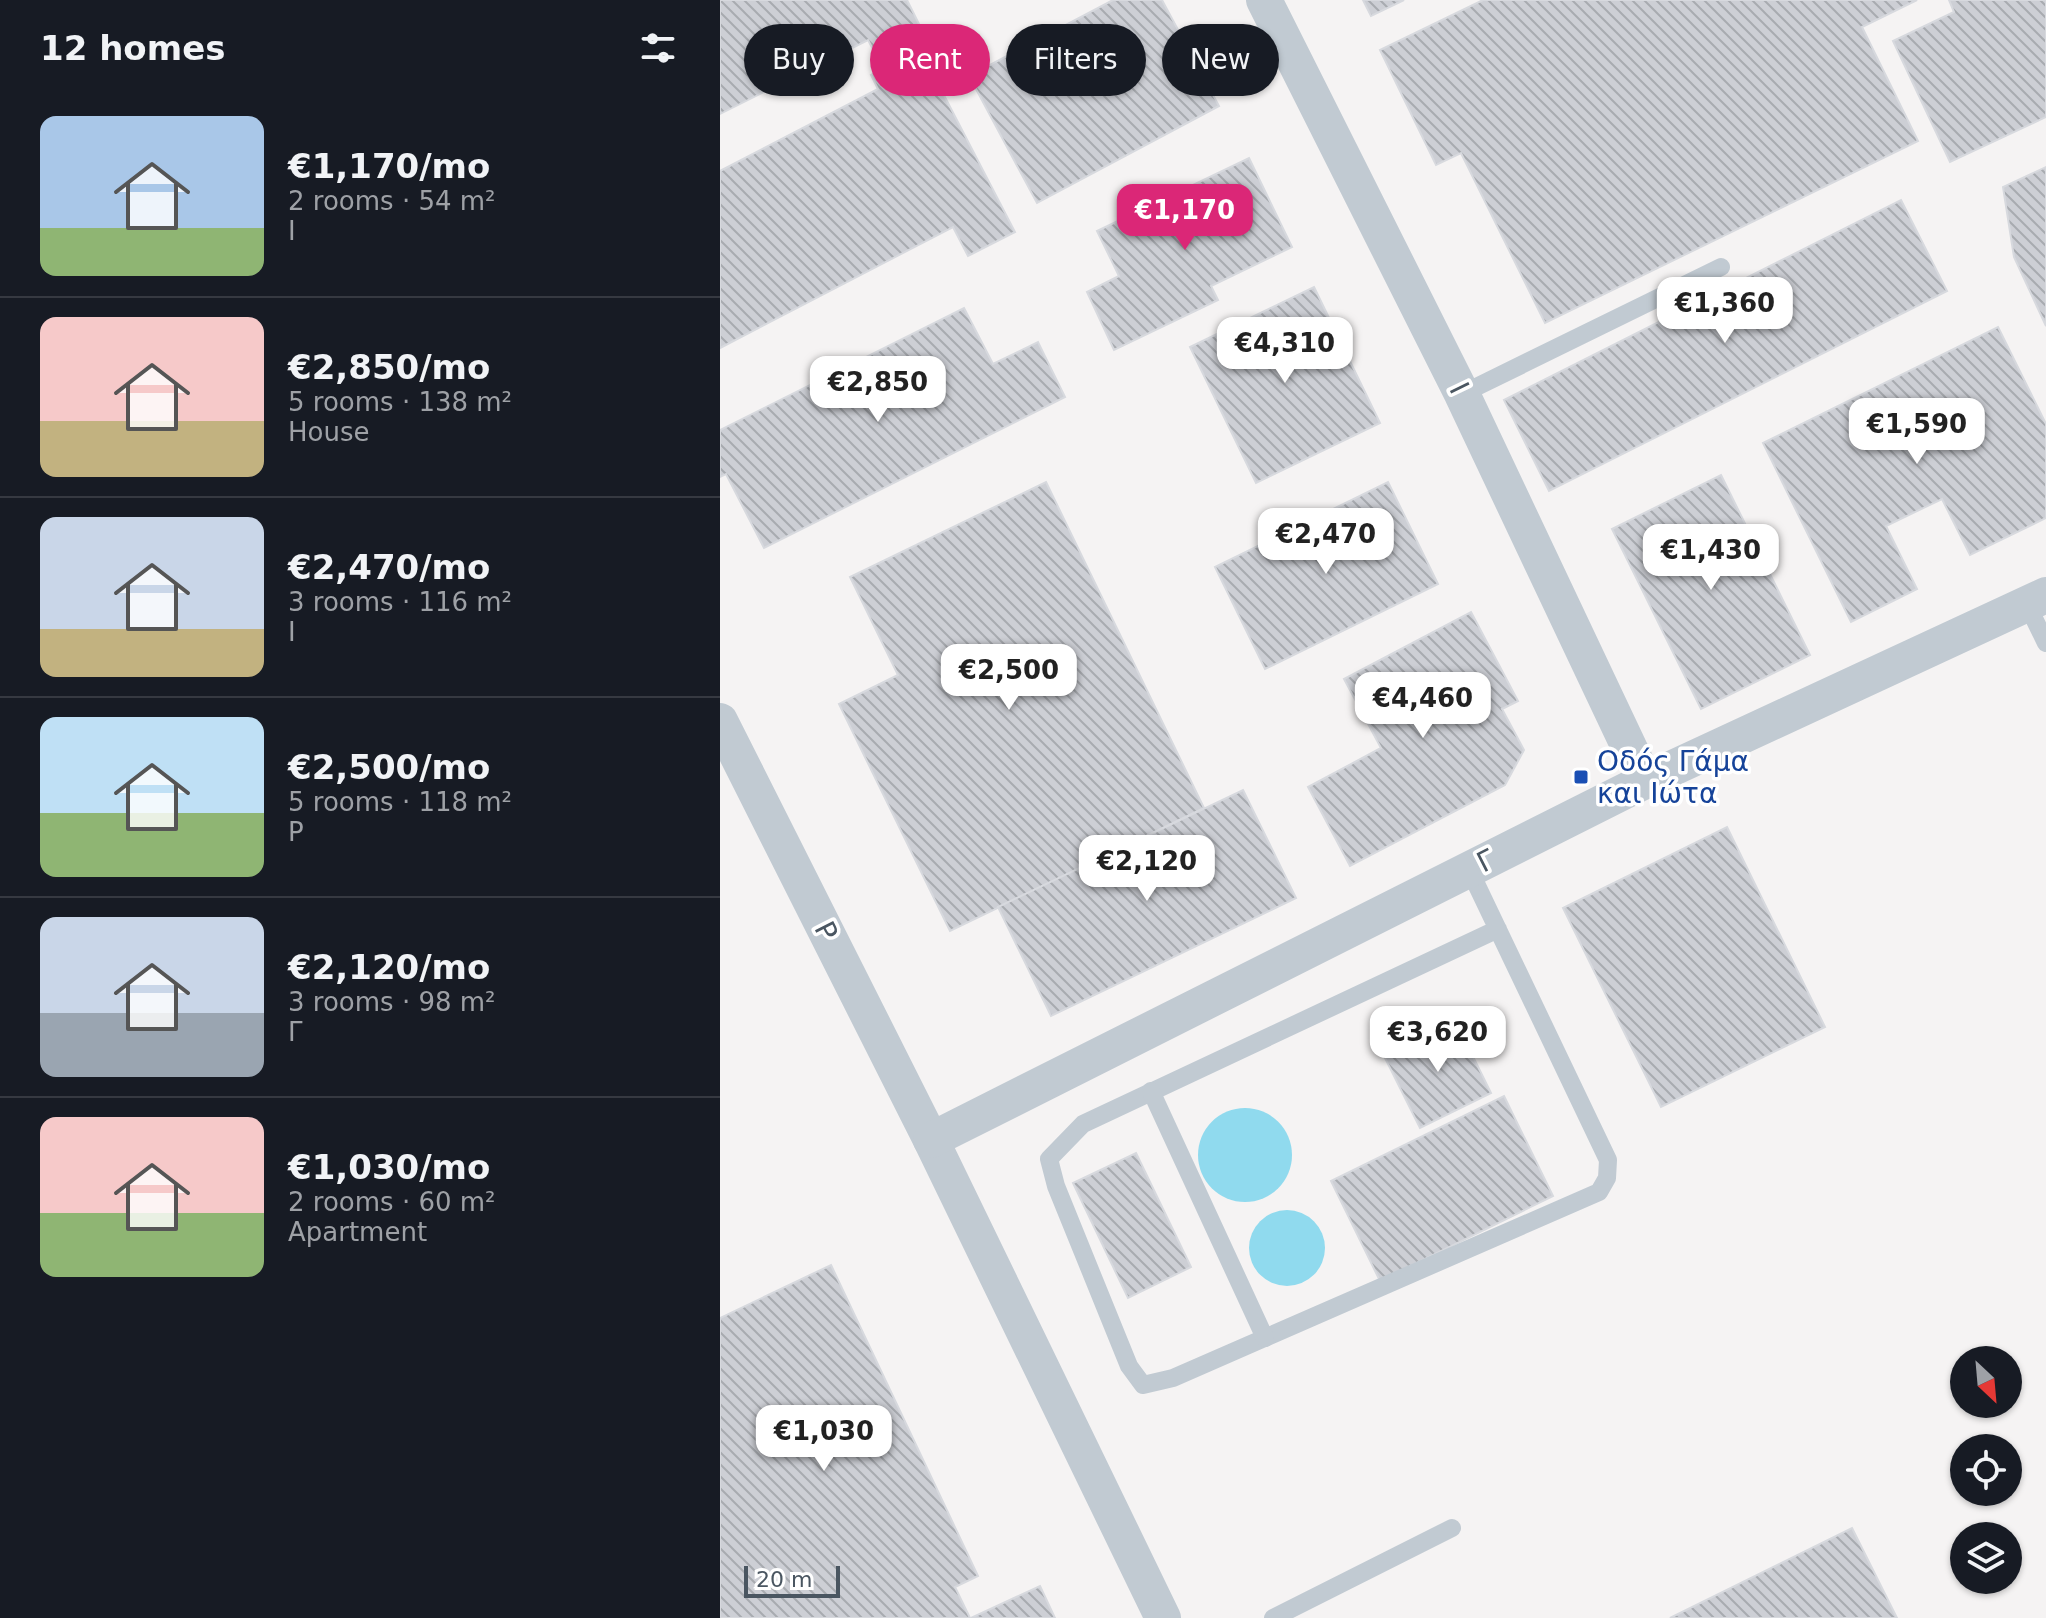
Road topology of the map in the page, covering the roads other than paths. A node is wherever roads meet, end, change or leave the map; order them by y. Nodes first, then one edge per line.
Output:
1 (1264, 0) edge
2 (1721, 267) dead end
3 (1462, 394) junction
4 (2036, 600) edge
5 (2046, 643) edge
6 (720, 721) edge
7 (1645, 781) junction
8 (1469, 869) junction
9 (1498, 929) junction
10 (1151, 1091) junction
11 (931, 1140) junction
12 (1265, 1338) junction
13 (1452, 1528) dead end
14 (1163, 1618) edge
15 (1273, 1618) edge

1 - 3 street, Ι
2 - 3 lane
3 - 7 street, Ι
4 - 5 lane
4 - 7 street, Γ
6 - 11 street, Ρ
7 - 8 street, Γ
8 - 9 lane
8 - 11 street, Γ
9 - 10 lane
9 - 12 lane
10 - 12 lane
10 - 12 lane
11 - 14 street, Ρ
13 - 15 lane

